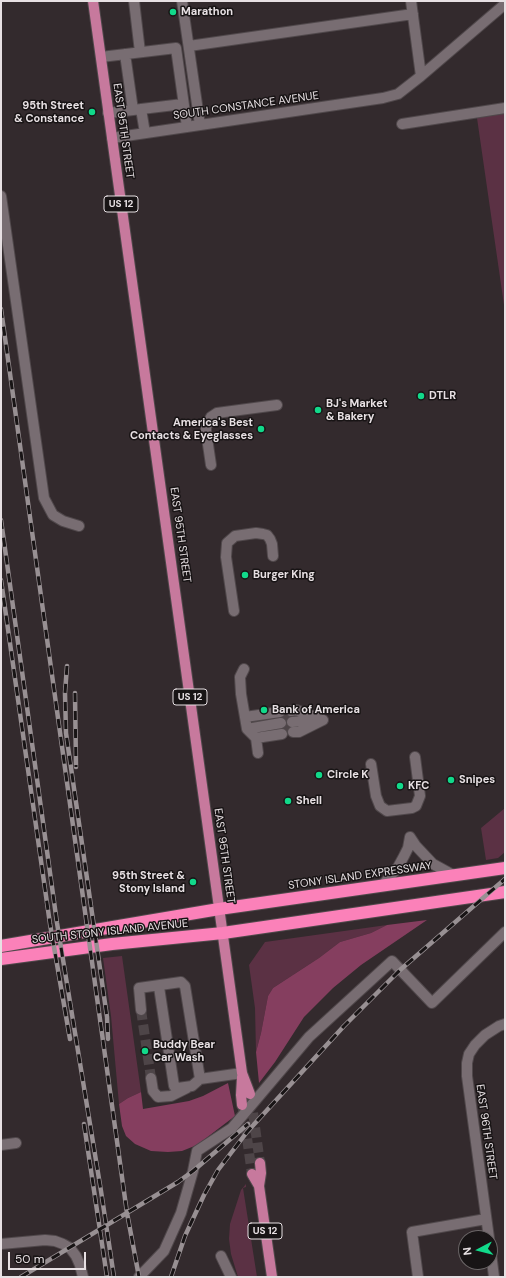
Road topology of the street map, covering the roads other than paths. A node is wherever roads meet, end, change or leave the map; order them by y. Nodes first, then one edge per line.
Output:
1 (93, 1) edge
2 (134, 1) edge
3 (182, 1) edge
4 (411, 1) edge
5 (505, 4) edge
6 (413, 14) junction
7 (189, 46) junction
8 (140, 52) junction
9 (125, 54) junction
10 (101, 57) junction
11 (421, 76) junction
12 (183, 104) junction
13 (505, 108) edge
14 (137, 110) junction
15 (108, 113) junction
16 (402, 124) dead end
17 (200, 125) junction
18 (187, 127) junction
19 (145, 133) junction
20 (112, 138) junction
21 (1, 196) edge
22 (277, 405) dead end
23 (211, 465) dead end
24 (79, 526) dead end
25 (273, 556) dead end
26 (234, 611) dead end
27 (244, 669) dead end
28 (323, 720) joint
29 (249, 728) junction
30 (258, 753) dead end
31 (415, 757) dead end
32 (371, 764) dead end
33 (505, 868) edge
34 (453, 876) junction
35 (382, 886) junction
36 (505, 892) edge
37 (219, 909) junction
38 (505, 932) edge
39 (223, 933) junction
40 (1, 946) edge
41 (1, 958) edge
42 (160, 985) junction
43 (141, 1010) tunnel mouth
44 (505, 1024) edge
45 (242, 1073) junction
46 (151, 1078) tunnel mouth
47 (200, 1079) junction
48 (192, 1086) junction
49 (250, 1094) tunnel mouth
50 (242, 1105) tunnel mouth
51 (16, 1143) dead end
52 (1, 1145) edge
53 (260, 1163) tunnel mouth
54 (252, 1174) tunnel mouth
55 (259, 1186) junction
56 (486, 1219) junction
57 (488, 1230) edge
58 (1, 1244) edge
59 (221, 1256) dead end
60 (83, 1277) edge
61 (139, 1277) edge
62 (231, 1277) edge
63 (272, 1277) edge
64 (418, 1277) edge

1 - 10 main road, EAST 95TH STREET / US 12
2 - 8 street
3 - 7 street
4 - 6 street
5 - 11 street, SOUTH CONSTANCE AVENUE
6 - 7 street
6 - 11 street
7 - 17 street
8 - 9 street
8 - 12 street
9 - 10 street
9 - 14 street
10 - 15 main road, EAST 95TH STREET / US 12
11 - 17 street, SOUTH CONSTANCE AVENUE
12 - 14 street
12 - 18 street
13 - 16 street
14 - 15 street
14 - 19 street
15 - 20 main road, EAST 95TH STREET / US 12
17 - 18 street, SOUTH CONSTANCE AVENUE
18 - 19 street, SOUTH CONSTANCE AVENUE
19 - 20 street, SOUTH CONSTANCE AVENUE
20 - 37 main road, EAST 95TH STREET / US 12
21 - 24 street
22 - 23 street
25 - 26 street
27 - 29 street
28 - 28 street
29 - 29 street
29 - 30 street
31 - 32 street
33 - 34 highway, STONY ISLAND EXPRESSWAY
34 - 35 highway, STONY ISLAND EXPRESSWAY
34 - 35 street
35 - 37 highway, STONY ISLAND EXPRESSWAY
36 - 39 highway
37 - 39 main road, EAST 95TH STREET / US 12
37 - 40 highway, SOUTH STONY ISLAND AVENUE
38 - 61 street
39 - 41 highway, SOUTH STONY ISLAND AVENUE
39 - 45 main road, EAST 95TH STREET / US 12
42 - 43 street
42 - 47 street
42 - 48 street
44 - 56 street, EAST 96TH STREET
45 - 47 street
45 - 49 main road, EAST 95TH STREET / US 12
45 - 50 main road, EAST 95TH STREET / US 12
46 - 48 street
47 - 48 street
51 - 52 street
53 - 55 main road, US 12
54 - 55 main road, US 12
55 - 63 main road, US 12
56 - 57 street, EAST 96TH STREET
56 - 64 street
58 - 60 street
59 - 62 street

